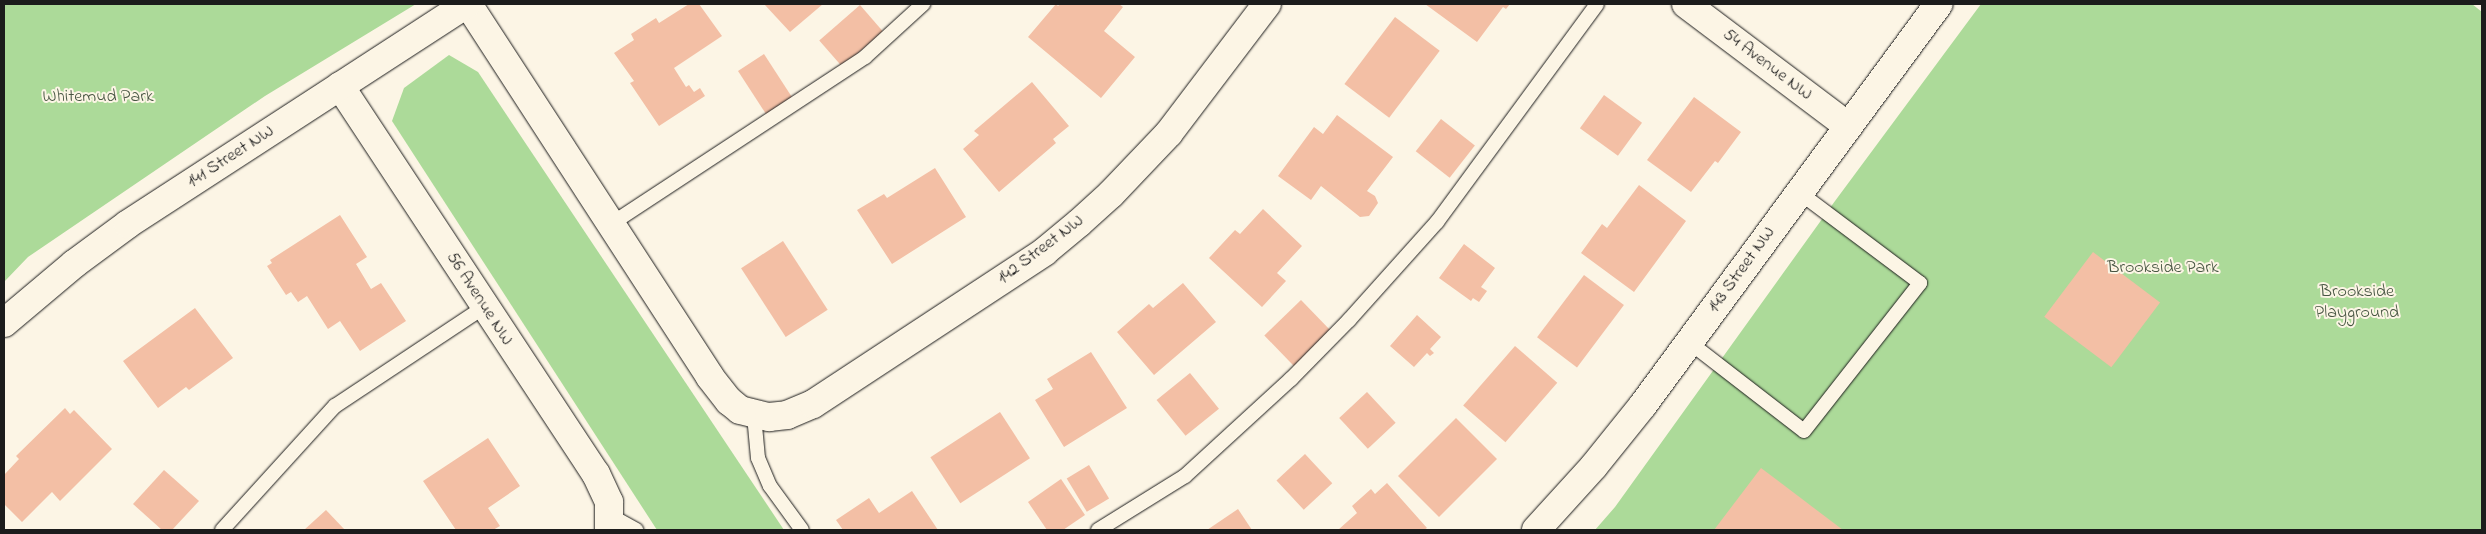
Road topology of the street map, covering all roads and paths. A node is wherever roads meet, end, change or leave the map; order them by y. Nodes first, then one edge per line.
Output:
1 (467, 4) edge
2 (923, 4) edge
3 (1267, 4) edge
4 (1597, 4) edge
5 (1686, 4) edge
6 (1939, 4) edge
7 (340, 86) junction
8 (1848, 126) junction
9 (1799, 192) junction
10 (611, 224) junction
11 (484, 306) junction
12 (4, 323) edge
13 (1689, 342) junction
14 (754, 415) junction
15 (610, 523) edge
16 (222, 530) edge
17 (636, 530) edge
18 (802, 530) edge
19 (1098, 530) edge
20 (1536, 530) edge

1 - 7 street, 141 Street NW
1 - 10 street
2 - 10 lane
3 - 14 street, 142 Street NW
4 - 19 lane
5 - 8 street, 54 Avenue NW
6 - 8 street, 143 Street NW
7 - 11 street, 56 Avenue NW
7 - 12 street, 141 Street NW
8 - 9 street, 143 Street NW
9 - 13 street, 143 Street NW
9 - 13 lane
10 - 14 street
11 - 15 street, 56 Avenue NW
11 - 16 lane
13 - 20 street, 143 Street NW
14 - 18 lane
15 - 17 lane

